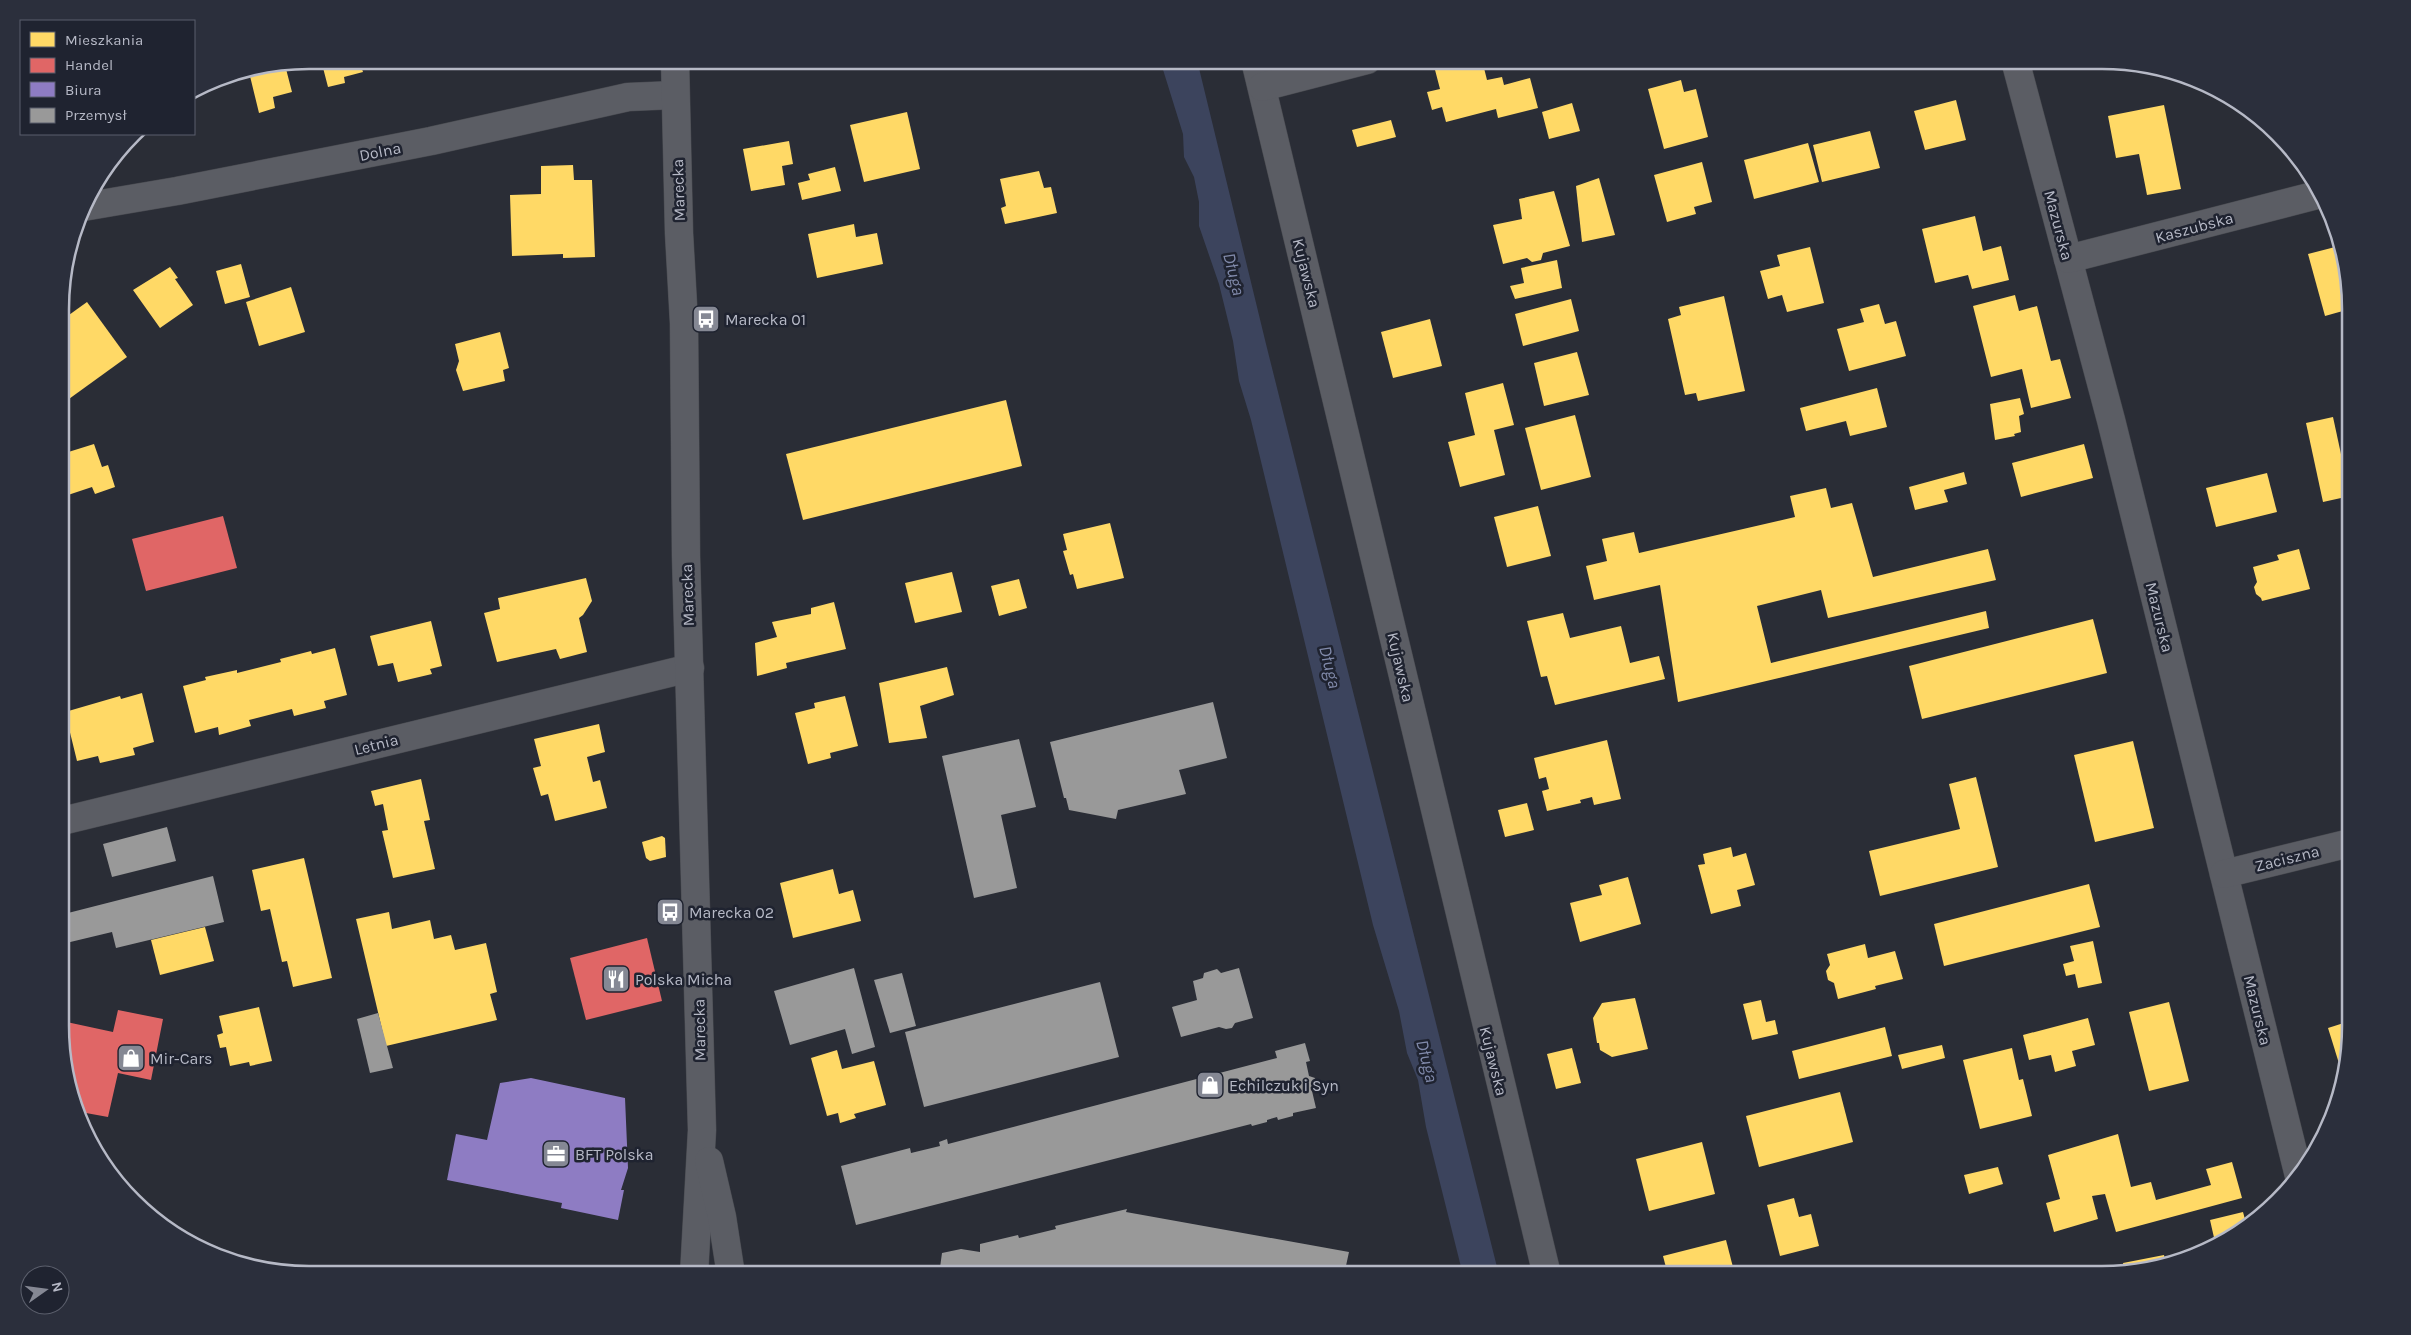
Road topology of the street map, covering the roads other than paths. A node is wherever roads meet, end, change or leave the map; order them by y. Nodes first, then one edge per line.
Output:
1 (675, 69) edge
2 (1258, 69) edge
3 (1332, 69) edge
4 (2017, 69) edge
5 (1262, 87) junction
6 (675, 96) junction
7 (2314, 196) edge
8 (92, 205) edge
9 (2068, 259) junction
10 (690, 668) junction
11 (69, 818) edge
12 (2342, 845) edge
13 (2224, 874) junction
14 (702, 1130) junction
15 (2297, 1167) edge
16 (694, 1266) edge
17 (730, 1266) edge
18 (1545, 1266) edge

1 - 6 street, Marecka
2 - 5 street, Kujawska
3 - 5 street
4 - 9 street, Mazurska
5 - 18 street, Kujawska
6 - 8 street, Dolna
6 - 10 street, Marecka
7 - 9 street, Kaszubska
9 - 13 street, Mazurska
10 - 11 street, Letnia
10 - 14 street, Marecka
12 - 13 street, Zaciszna
13 - 15 street, Mazurska
14 - 16 street, Marecka
14 - 17 street, Marecka

